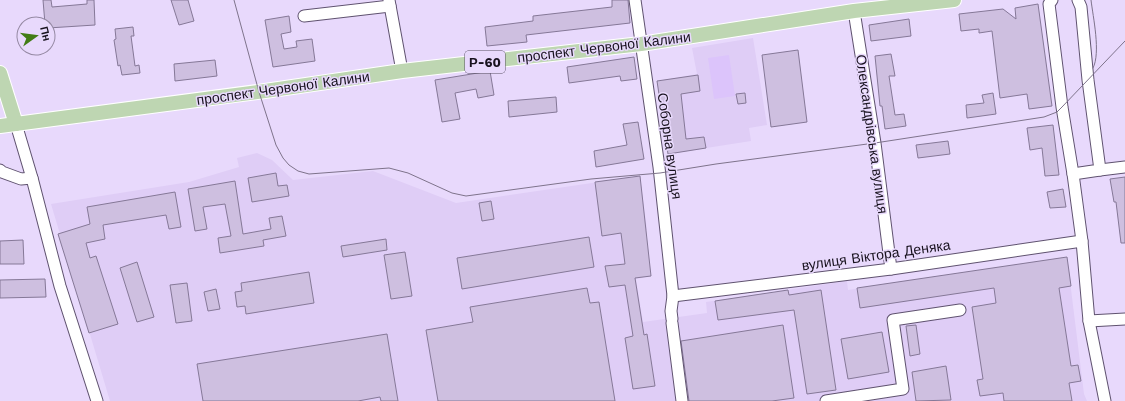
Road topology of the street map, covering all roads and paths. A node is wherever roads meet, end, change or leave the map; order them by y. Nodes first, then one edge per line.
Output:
1 (634, 0) edge
2 (954, 0) edge
3 (1052, 0) edge
4 (1078, 0) edge
5 (390, 3) edge
6 (853, 6) edge
7 (304, 16) dead end
8 (640, 44) junction
9 (402, 71) junction
10 (0, 73) edge
11 (16, 124) junction
12 (0, 126) edge
13 (1125, 167) edge
14 (0, 170) edge
15 (1100, 170) junction
16 (1073, 174) junction
17 (32, 178) junction
18 (1082, 241) junction
19 (891, 269) junction
20 (673, 296) junction
21 (960, 310) dead end
22 (1125, 319) edge
23 (1089, 321) junction
24 (96, 401) edge
25 (682, 401) edge
26 (826, 401) edge
27 (1105, 401) edge

1 - 8 street, Соборна вулиця
2 - 6 main road, проспект Червоної Калини / Р-60
3 - 16 street
4 - 15 street
5 - 7 street
5 - 9 street
6 - 8 main road, проспект Червоної Калини / Р-60
6 - 19 street, Олександрівська вулиця
8 - 9 main road, проспект Червоної Калини / Р-60
8 - 20 street, Соборна вулиця
9 - 11 main road, проспект Червоної Калини / Р-60
10 - 11 main road
11 - 12 main road, Р-60
11 - 17 street
13 - 15 street
14 - 17 street
15 - 16 street
16 - 18 street
17 - 24 street
18 - 19 street, вулиця Віктора Деняка
18 - 23 street
19 - 20 street, вулиця Віктора Деняка
20 - 25 street, Соборна вулиця
21 - 26 street
22 - 23 street
23 - 27 street

